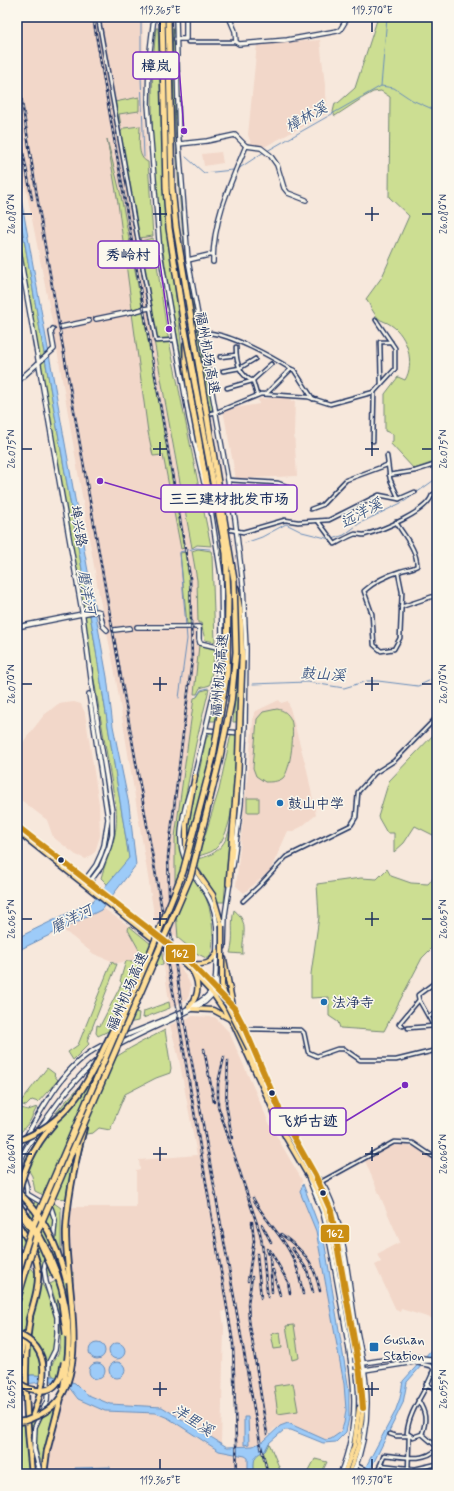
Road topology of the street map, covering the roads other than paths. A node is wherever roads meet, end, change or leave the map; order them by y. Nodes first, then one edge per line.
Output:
1 (98, 17) edge
2 (154, 17) edge
3 (162, 17) edge
4 (168, 17) edge
5 (176, 17) edge
6 (186, 17) edge
7 (229, 17) edge
8 (348, 17) edge
9 (176, 40) junction
10 (188, 42) dead end
11 (236, 42) junction
12 (179, 144) junction
13 (246, 146) junction
14 (306, 200) dead end
15 (17, 239) edge
16 (213, 254) junction
17 (188, 260) junction
18 (213, 262) dead end
19 (150, 308) junction
20 (96, 319) dead end
21 (376, 320) dead end
22 (89, 321) dead end
23 (61, 327) tunnel mouth
24 (53, 329) dead end
25 (209, 333) dead end
26 (186, 336) junction
27 (174, 340) junction
28 (391, 342) junction
29 (236, 347) dead end
30 (236, 355) junction
31 (220, 357) dead end
32 (255, 359) dead end
33 (39, 363) junction
34 (271, 364) dead end
35 (240, 368) junction
36 (291, 369) junction
37 (224, 371) dead end
38 (252, 381) junction
39 (17, 382) edge
40 (381, 384) junction
41 (227, 388) dead end
42 (374, 392) junction
43 (266, 394) junction
44 (257, 395) junction
45 (313, 399) junction
46 (216, 412) junction
47 (189, 417) junction
48 (373, 441) dead end
49 (387, 456) dead end
50 (437, 464) edge
51 (387, 465) junction
52 (389, 475) junction
53 (228, 480) junction
54 (286, 486) dead end
55 (415, 492) dead end
56 (437, 492) edge
57 (399, 499) junction
58 (210, 506) junction
59 (311, 509) dead end
60 (318, 520) junction
61 (396, 522) junction
62 (214, 527) junction
63 (236, 531) junction
64 (437, 546) edge
65 (437, 558) edge
66 (398, 572) junction
67 (234, 580) junction
68 (437, 596) edge
69 (401, 607) junction
70 (83, 614) junction
71 (17, 627) edge
72 (137, 627) dead end
73 (130, 628) dead end
74 (106, 630) dead end
75 (114, 630) dead end
76 (221, 648) junction
77 (91, 694) junction
78 (437, 717) edge
79 (206, 730) junction
80 (244, 733) junction
81 (195, 776) junction
82 (17, 826) edge
83 (17, 831) edge
84 (85, 880) junction
85 (89, 883) junction
86 (230, 884) junction
87 (97, 892) junction
88 (242, 901) dead end
89 (109, 902) junction
90 (218, 950) junction
91 (223, 958) junction
92 (193, 964) junction
93 (193, 972) junction
94 (437, 981) edge
95 (215, 987) junction
96 (212, 992) junction
97 (131, 996) junction
98 (419, 1000) junction
99 (191, 1008) junction
100 (234, 1008) junction
101 (437, 1011) edge
102 (430, 1016) junction
103 (234, 1025) junction
104 (403, 1026) dead end
105 (434, 1026) junction
106 (408, 1028) dead end
107 (245, 1029) junction
108 (437, 1032) edge
109 (251, 1048) junction
110 (437, 1050) edge
111 (268, 1099) junction
112 (90, 1107) junction
113 (64, 1112) junction
114 (17, 1141) edge
115 (17, 1152) edge
116 (437, 1159) edge
117 (18, 1170) edge
118 (317, 1183) junction
119 (17, 1191) edge
120 (27, 1194) junction
121 (17, 1202) edge
122 (17, 1208) edge
123 (17, 1219) edge
124 (17, 1224) edge
125 (340, 1265) tunnel mouth
126 (17, 1276) edge
127 (348, 1278) junction
128 (337, 1280) junction
129 (17, 1300) edge
130 (71, 1303) junction
131 (30, 1317) junction
132 (17, 1334) edge
133 (361, 1355) junction
134 (350, 1356) junction
135 (421, 1360) junction
136 (436, 1361) edge
137 (363, 1364) junction
138 (351, 1366) junction
139 (364, 1370) junction
140 (17, 1372) edge
141 (352, 1372) junction
142 (432, 1373) junction
143 (437, 1377) edge
144 (17, 1380) edge
145 (426, 1384) junction
146 (437, 1390) edge
147 (418, 1400) junction
148 (17, 1422) edge
149 (390, 1434) dead end
150 (422, 1434) junction
151 (409, 1436) junction
152 (29, 1445) junction
153 (437, 1448) edge
154 (409, 1458) junction
155 (437, 1464) edge
156 (356, 1465) junction
157 (380, 1465) junction
158 (408, 1469) junction
159 (373, 1473) edge
160 (32, 1474) edge
161 (39, 1474) edge
162 (44, 1474) edge
163 (340, 1474) edge
164 (344, 1474) edge
165 (349, 1474) edge
166 (353, 1474) edge
167 (408, 1474) edge

1 - 19 street
2 - 27 main road
3 - 26 highway, 福州机场高速, bridge
4 - 67 highway, 福州机场高速, bridge
5 - 9 main road
6 - 9 main road
7 - 11 main road
8 - 11 main road
9 - 12 main road
10 - 11 street
12 - 13 main road
12 - 17 main road
13 - 14 main road
13 - 16 main road
15 - 33 main road, 埠兴路
16 - 17 main road
16 - 18 main road
17 - 46 main road
19 - 20 main road
19 - 27 street
21 - 28 street
22 - 23 main road
24 - 33 main road
25 - 36 street
26 - 58 highway, bridge
26 - 97 highway, 福州机场高速, bridge
27 - 47 main road
28 - 40 street
28 - 40 street
29 - 30 street
30 - 31 street
30 - 35 street
32 - 35 street
33 - 39 main road
33 - 70 main road, 埠兴路
34 - 38 street
35 - 37 street
35 - 38 street
36 - 43 street
36 - 45 street
38 - 41 street
38 - 44 street
40 - 42 street
42 - 45 street
42 - 48 street
43 - 44 street
43 - 45 street
44 - 46 street
46 - 47 street
46 - 53 main road
47 - 58 main road
49 - 51 street
50 - 52 street
51 - 52 street
51 - 59 street
52 - 57 street
53 - 54 street
53 - 63 main road
55 - 57 street
56 - 61 street
57 - 60 street
58 - 62 main road
60 - 61 street
60 - 63 street
61 - 66 street
62 - 63 street
62 - 76 main road
63 - 80 main road
64 - 65 street
66 - 69 street
66 - 69 street
67 - 86 highway, bridge
67 - 112 highway, 福州机场高速, bridge
68 - 69 street
70 - 71 main road
70 - 74 main road
70 - 77 main road, 埠兴路
72 - 76 main road
73 - 75 main road
76 - 79 main road
77 - 84 main road, 埠兴路
77 - 85 main road, 埠兴路
78 - 88 street
79 - 80 main road
79 - 81 main road
80 - 86 main road
81 - 90 main road
81 - 109 main road, bridge
82 - 84 main road
83 - 87 main road
84 - 85 main road
85 - 87 main road
86 - 91 main road
87 - 89 main road
89 - 92 main road
89 - 93 main road
90 - 92 main road
90 - 95 main road
91 - 95 main road
91 - 100 main road
92 - 95 main road
93 - 96 main road
93 - 99 main road
94 - 98 street
95 - 96 main road
95 - 100 main road
96 - 99 main road
96 - 103 main road
97 - 113 highway, bridge
97 - 126 highway, 福州机场高速, bridge
98 - 102 street
98 - 104 street
99 - 103 main road
99 - 115 main road
99 - 117 main road
100 - 107 main road
101 - 102 street
102 - 105 street
103 - 111 main road
105 - 106 street
105 - 108 street
107 - 109 main road
107 - 110 street
109 - 111 main road
109 - 118 main road
111 - 118 main road
112 - 129 highway, 福州机场高速, bridge
112 - 130 highway, bridge
113 - 114 highway, bridge
113 - 122 highway, bridge
116 - 118 street
117 - 120 main road
118 - 125 main road
118 - 127 main road
118 - 128 main road
119 - 130 highway, bridge
120 - 123 main road
120 - 161 main road
121 - 162 highway, bridge
122 - 144 highway, bridge
124 - 131 highway
127 - 128 main road
127 - 133 main road
128 - 134 main road
130 - 148 highway, bridge
131 - 140 highway
131 - 152 highway
132 - 152 highway, bridge
133 - 134 main road
133 - 137 main road
134 - 138 main road
135 - 136 main road
135 - 137 main road
135 - 139 main road
135 - 142 street
137 - 138 main road
137 - 139 main road
138 - 141 main road
139 - 141 main road
139 - 156 main road
141 - 163 main road
142 - 143 street
142 - 145 street
145 - 146 street
145 - 147 street
147 - 150 street
147 - 151 street
149 - 151 street
150 - 151 street
150 - 153 street
151 - 154 street
152 - 160 highway
153 - 154 street
154 - 157 street
154 - 158 street
155 - 158 street
156 - 159 street
156 - 166 main road
157 - 158 street
157 - 159 street
158 - 167 street
164 - 165 main road

